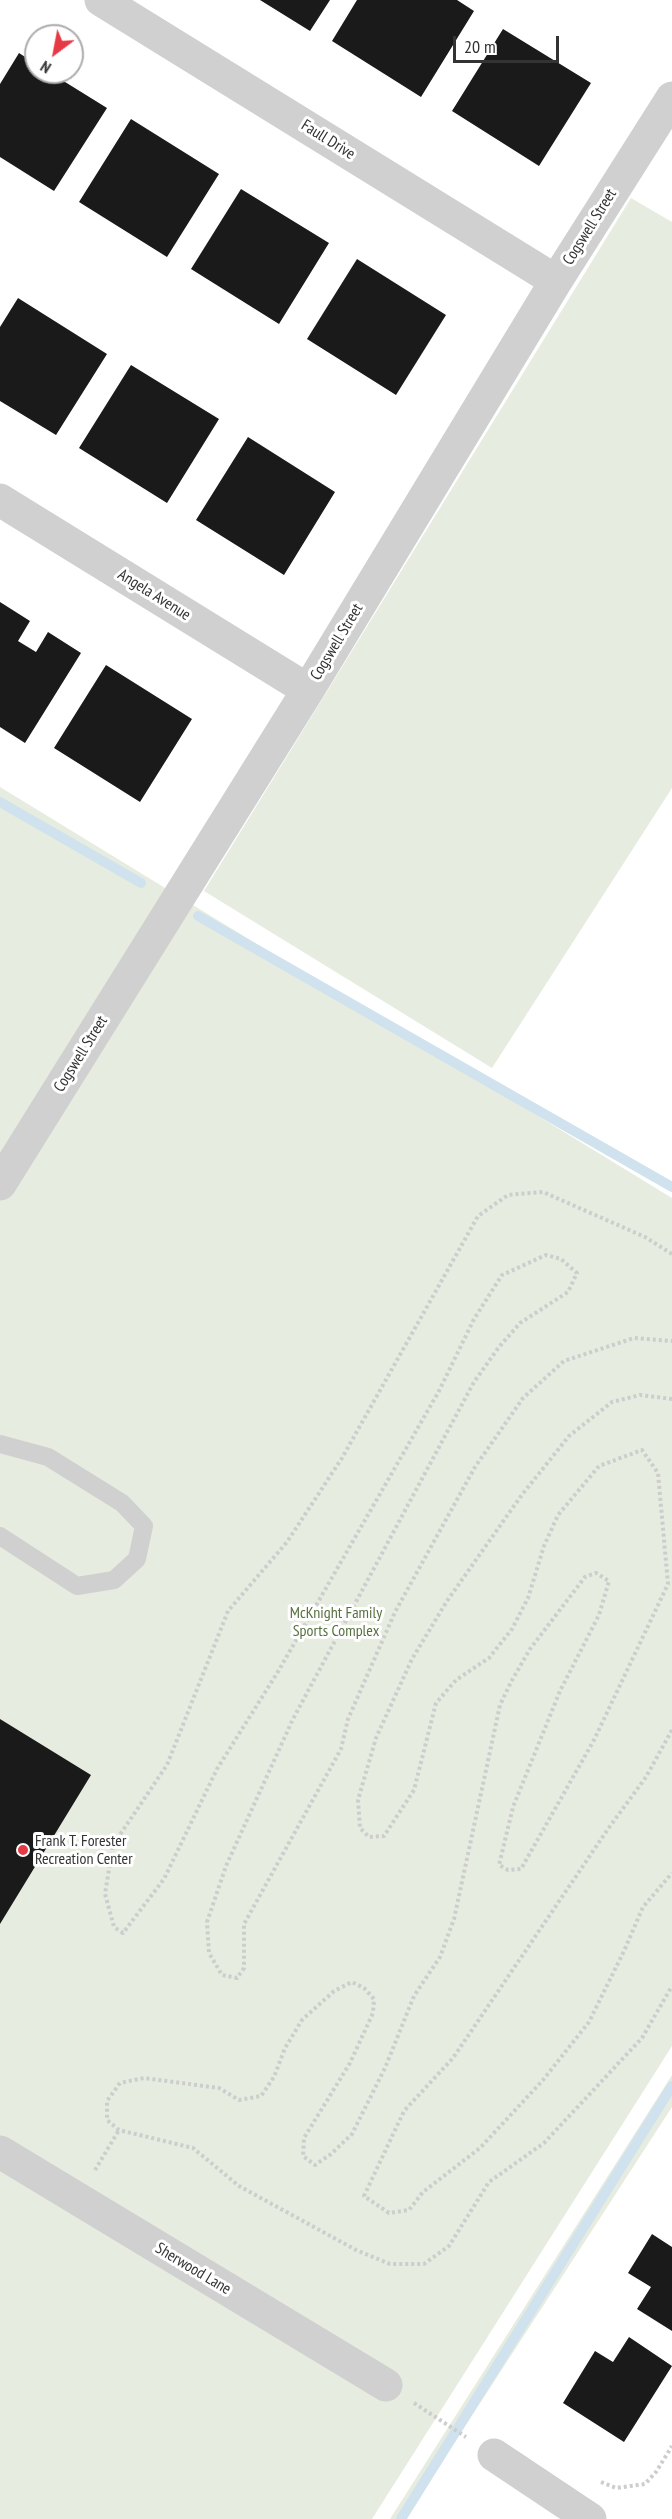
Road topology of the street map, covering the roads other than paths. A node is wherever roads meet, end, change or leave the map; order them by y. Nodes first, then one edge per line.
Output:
1 (101, 0) edge
2 (672, 98) edge
3 (556, 281) junction
4 (0, 500) edge
5 (308, 690) junction
6 (0, 1184) edge
7 (0, 1444) edge
8 (0, 1536) edge
9 (0, 2152) edge
10 (386, 2385) dead end
11 (485, 2449) road end
12 (590, 2519) edge

1 - 3 street, Faull Drive
2 - 3 street, Cogswell Street
3 - 5 street, Cogswell Street
4 - 5 street, Angela Avenue
5 - 6 street, Cogswell Street
7 - 8 lane
9 - 10 street, Sherwood Lane
11 - 12 street

